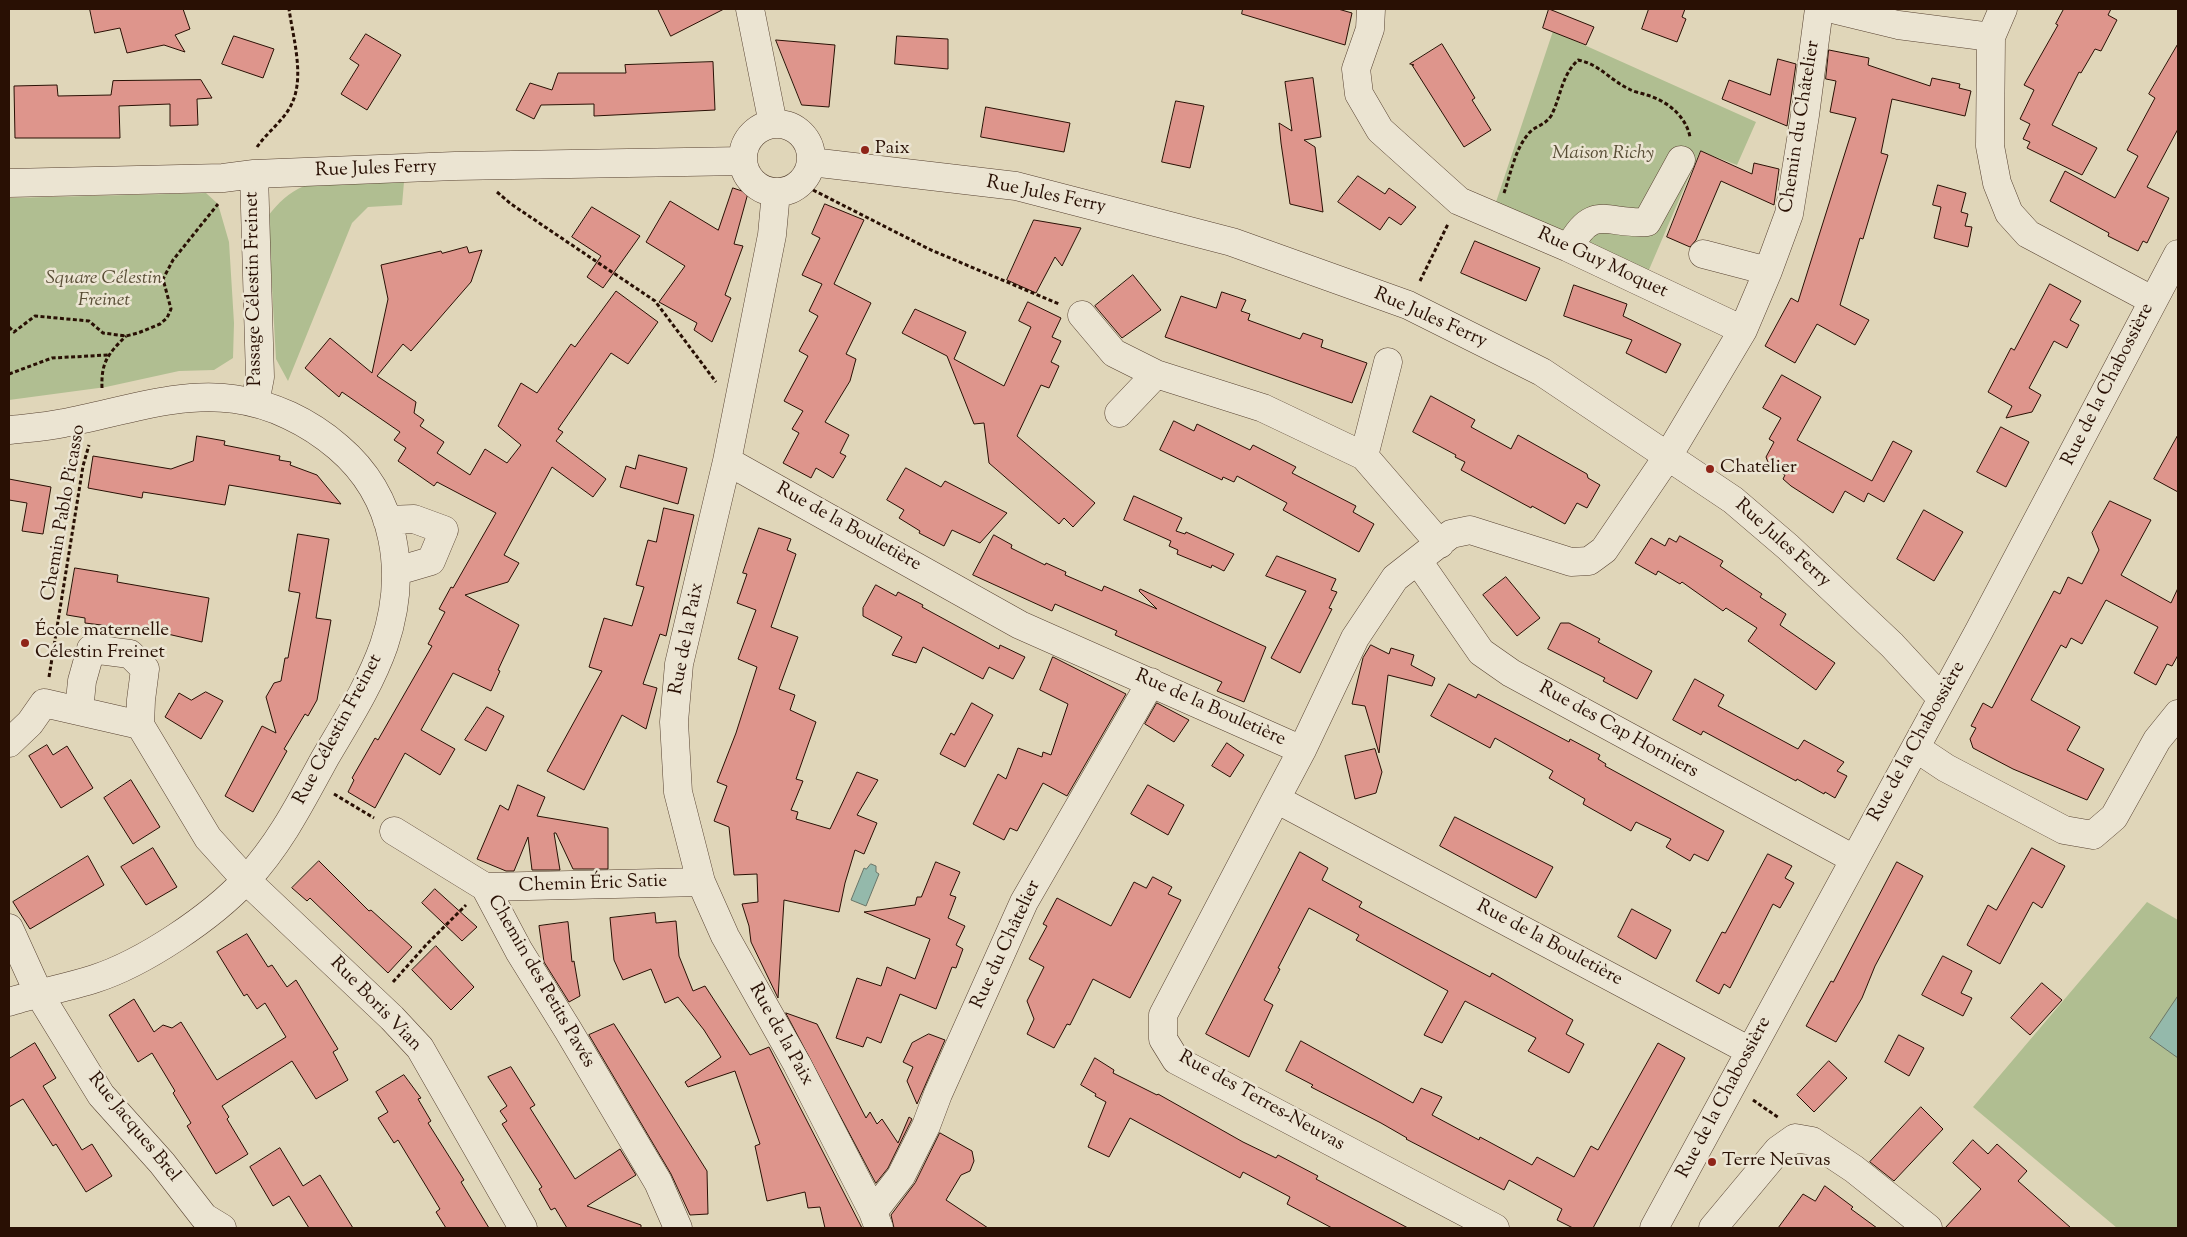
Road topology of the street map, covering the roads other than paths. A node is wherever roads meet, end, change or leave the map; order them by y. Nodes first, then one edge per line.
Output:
1 (750, 9) edge
2 (1371, 9) edge
3 (1819, 9) edge
4 (1832, 9) edge
5 (2003, 9) edge
6 (1991, 37) junction
7 (773, 124) junction
8 (1681, 160) road end
9 (743, 161) junction
10 (254, 164) junction
11 (796, 179) junction
12 (9, 183) edge
13 (1569, 248) junction
14 (1703, 254) dead end
15 (2178, 254) edge
16 (1768, 271) junction
17 (2152, 300) junction
18 (1082, 315) road end
19 (1743, 330) junction
20 (1388, 362) dead end
21 (1156, 374) junction
22 (255, 403) junction
23 (1119, 412) dead end
24 (9, 430) edge
25 (1364, 456) junction
26 (1668, 456) junction
27 (727, 461) junction
28 (387, 520) junction
29 (1440, 544) junction
30 (1418, 561) junction
31 (397, 571) junction
32 (1151, 682) junction
33 (1942, 699) junction
34 (79, 711) junction
35 (2178, 714) edge
36 (140, 725) junction
37 (10, 742) edge
38 (1916, 748) junction
39 (1302, 750) junction
40 (1276, 799) junction
41 (394, 831) road end
42 (1854, 859) junction
43 (246, 880) junction
44 (701, 882) junction
45 (485, 888) junction
46 (9, 928) edge
47 (39, 994) junction
48 (9, 1002) edge
49 (1750, 1051) junction
50 (876, 1220) edge
51 (208, 1224) edge
52 (523, 1228) edge
53 (678, 1228) edge
54 (1495, 1228) edge
55 (1654, 1228) edge
56 (1713, 1228) edge
57 (1928, 1228) edge

1 - 7 street
2 - 13 street, Rue Guy Moquet
3 - 16 street, Chemin du Châtelier
4 - 6 street
5 - 6 street
6 - 17 street
7 - 9 street
7 - 11 street
8 - 13 street
9 - 10 street, Rue Jules Ferry
9 - 11 street
10 - 12 street, Rue Jules Ferry
10 - 22 street, Passage Célestin Freinet
11 - 26 street, Rue Jules Ferry
11 - 27 street, Rue de la Paix
13 - 19 street, Rue Guy Moquet
14 - 16 street
15 - 17 street, Rue de la Chabossière
16 - 19 street, Chemin du Châtelier
17 - 33 street, Rue de la Chabossière
18 - 21 street
19 - 26 street, Chemin du Châtelier
20 - 25 street
21 - 23 street
21 - 25 street
22 - 24 street, Rue Célestin Freinet
22 - 28 street, Rue Célestin Freinet
25 - 29 street
26 - 29 street, Chemin du Châtelier
26 - 33 street, Rue Jules Ferry
27 - 32 street, Rue de la Bouletière
27 - 44 street, Rue de la Paix
28 - 31 street, Rue Célestin Freinet
28 - 31 street
29 - 30 street, Chemin du Châtelier
30 - 39 street, Chemin du Châtelier
30 - 42 street, Rue des Cap Horniers
31 - 43 street, Rue Célestin Freinet
32 - 39 street, Rue de la Bouletière
32 - 50 street, Rue du Châtelier
33 - 38 street, Rue de la Chabossière
34 - 36 street
34 - 36 street
34 - 37 street
35 - 38 street
36 - 43 street, Rue Boris Vian
38 - 42 street, Rue de la Chabossière
39 - 40 street, Rue de la Bouletière
40 - 49 street, Rue de la Bouletière
40 - 54 street, Rue des Terres-Neuvas
41 - 45 street, Chemin des Petits Pavés
42 - 49 street, Rue de la Chabossière
43 - 47 street, Rue Célestin Freinet
43 - 52 street, Rue Boris Vian
44 - 45 street, Chemin Éric Satie
44 - 50 street, Rue de la Paix
45 - 53 street, Chemin des Petits Pavés
46 - 47 street, Rue Jacques Brel
47 - 48 street, Rue Célestin Freinet
47 - 51 street, Rue Jacques Brel
49 - 55 street, Rue de la Chabossière
56 - 57 street

